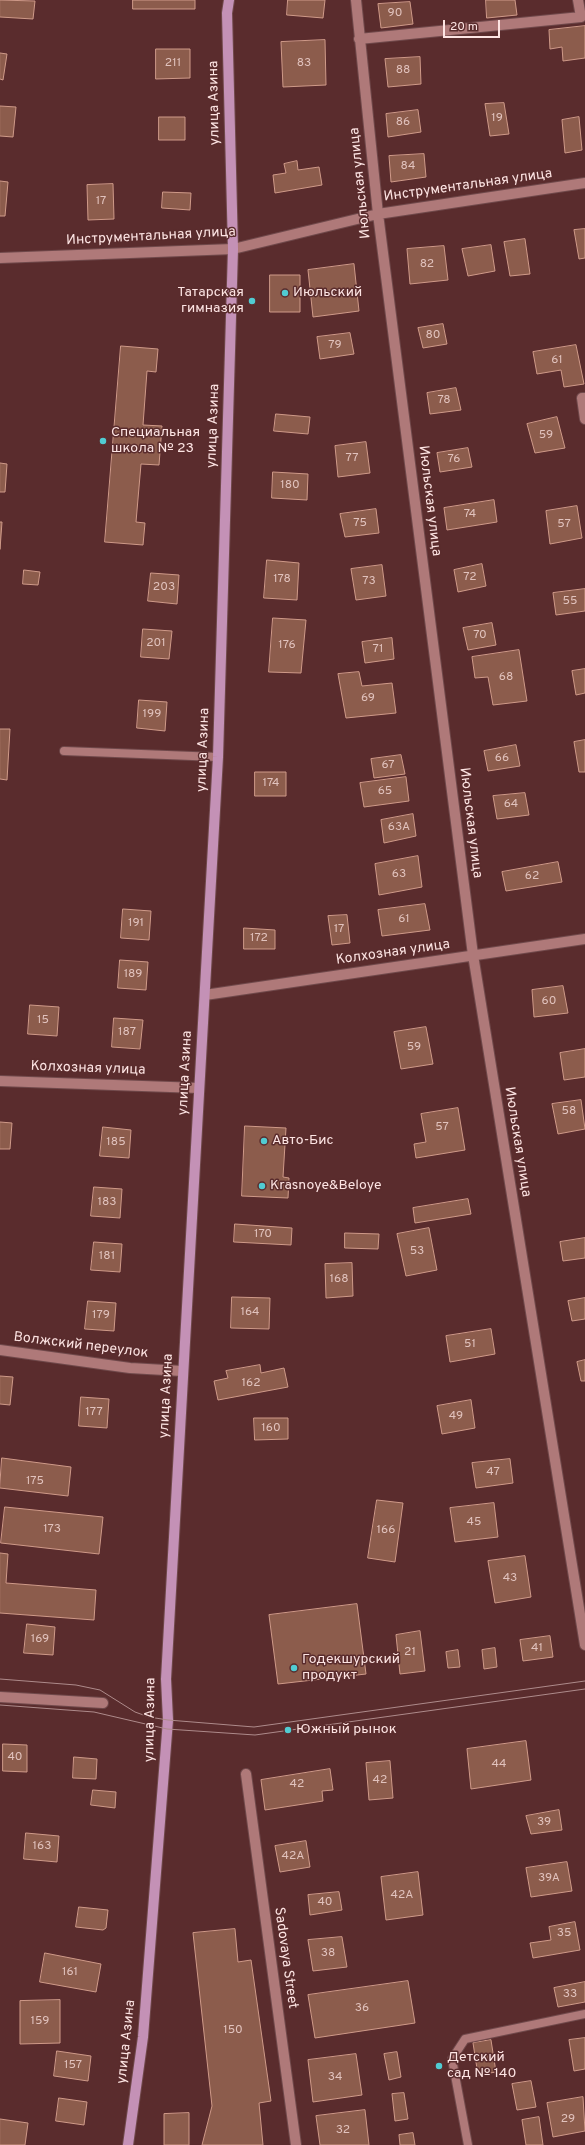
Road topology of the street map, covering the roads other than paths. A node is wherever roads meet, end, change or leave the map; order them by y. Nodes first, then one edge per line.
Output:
1 (229, 0) edge
2 (356, 0) edge
3 (578, 0) edge
4 (359, 39) junction
5 (585, 184) edge
6 (378, 214) junction
7 (233, 249) junction
8 (0, 258) edge
9 (585, 398) edge
10 (585, 419) edge
11 (64, 751) dead end
12 (218, 757) junction
13 (585, 939) edge
14 (473, 955) junction
15 (205, 995) junction
16 (0, 1081) edge
17 (199, 1088) junction
18 (0, 1350) edge
19 (182, 1371) junction
20 (585, 1644) edge
21 (0, 1697) edge
22 (103, 1703) dead end
23 (246, 1774) dead end
24 (585, 2014) edge
25 (128, 2145) edge
26 (296, 2145) edge
27 (468, 2145) edge

1 - 7 main road, улица Азина
2 - 4 street, Июльская улица
3 - 4 street
4 - 6 street, Июльская улица
5 - 6 street, Инструментальная улица
6 - 7 street, Инструментальная улица
6 - 14 street, Июльская улица
7 - 8 street, Инструментальная улица
7 - 12 main road, улица Азина
9 - 10 street
11 - 12 lane
12 - 15 main road, улица Азина
13 - 14 street, Колхозная улица
14 - 15 street, Колхозная улица
14 - 20 street, Июльская улица
15 - 17 main road, улица Азина
16 - 17 street, Колхозная улица
17 - 19 main road, улица Азина
18 - 19 street, Волжский переулок
19 - 25 main road, улица Азина
21 - 22 street
23 - 26 street, Sadovaya Street
24 - 27 lane

